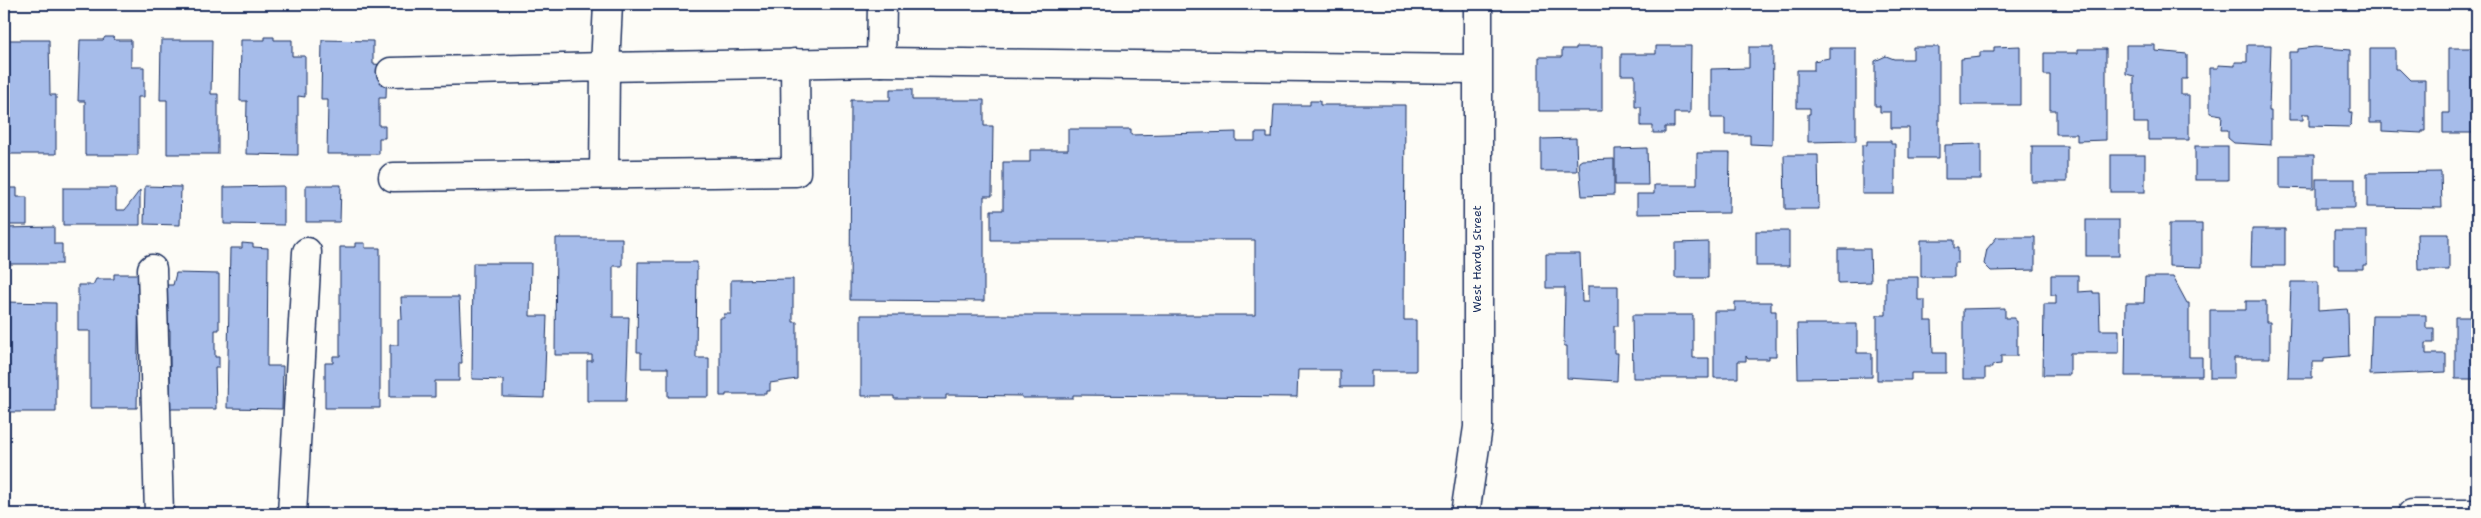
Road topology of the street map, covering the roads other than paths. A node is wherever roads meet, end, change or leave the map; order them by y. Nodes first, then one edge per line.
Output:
1 (608, 4) edge
2 (882, 4) edge
3 (1478, 4) edge
4 (880, 62) junction
5 (795, 63) junction
6 (605, 68) junction
7 (1477, 69) junction
8 (392, 72) dead end
9 (604, 174) junction
10 (393, 177) dead end
11 (307, 252) dead end
12 (152, 269) dead end
13 (159, 514) edge
14 (292, 514) edge
15 (1465, 514) edge
16 (2412, 514) edge
17 (2477, 514) edge

1 - 6 street
2 - 4 street
3 - 7 street, West Hardy Street
4 - 5 street
4 - 7 street
5 - 6 street
5 - 9 street
6 - 8 street
6 - 9 street
7 - 15 street, West Hardy Street
9 - 10 street
11 - 14 street
12 - 13 street
16 - 17 street

